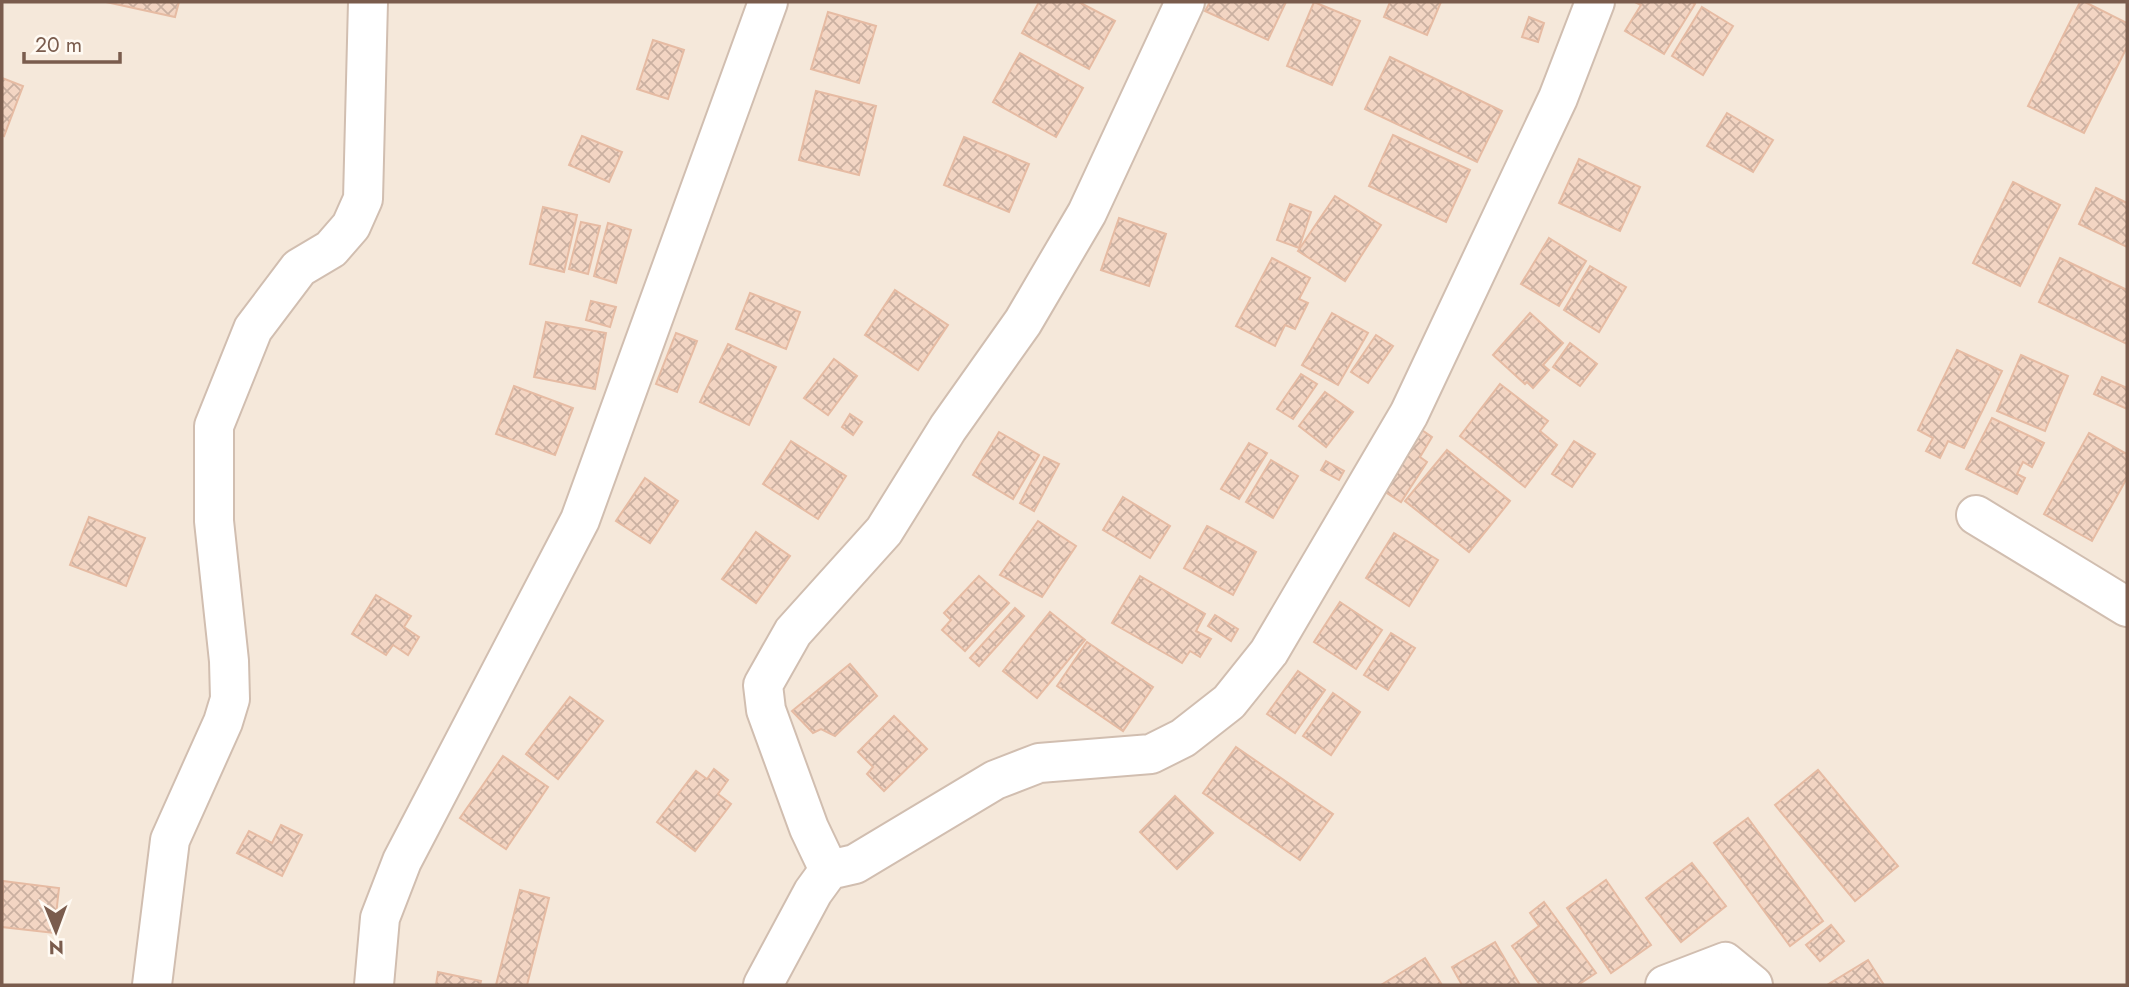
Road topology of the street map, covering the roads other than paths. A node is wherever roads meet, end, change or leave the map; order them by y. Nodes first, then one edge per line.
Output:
1 (368, 2) edge
2 (768, 2) edge
3 (1185, 2) edge
4 (1595, 2) edge
5 (1976, 515) dead end
6 (2127, 607) edge
7 (829, 870) junction
8 (152, 985) edge
9 (374, 985) edge
10 (763, 985) edge
11 (1665, 985) edge
12 (1753, 985) edge

1 - 8 street
2 - 9 street
3 - 7 street
4 - 7 street
5 - 6 street
7 - 10 street
11 - 12 street

